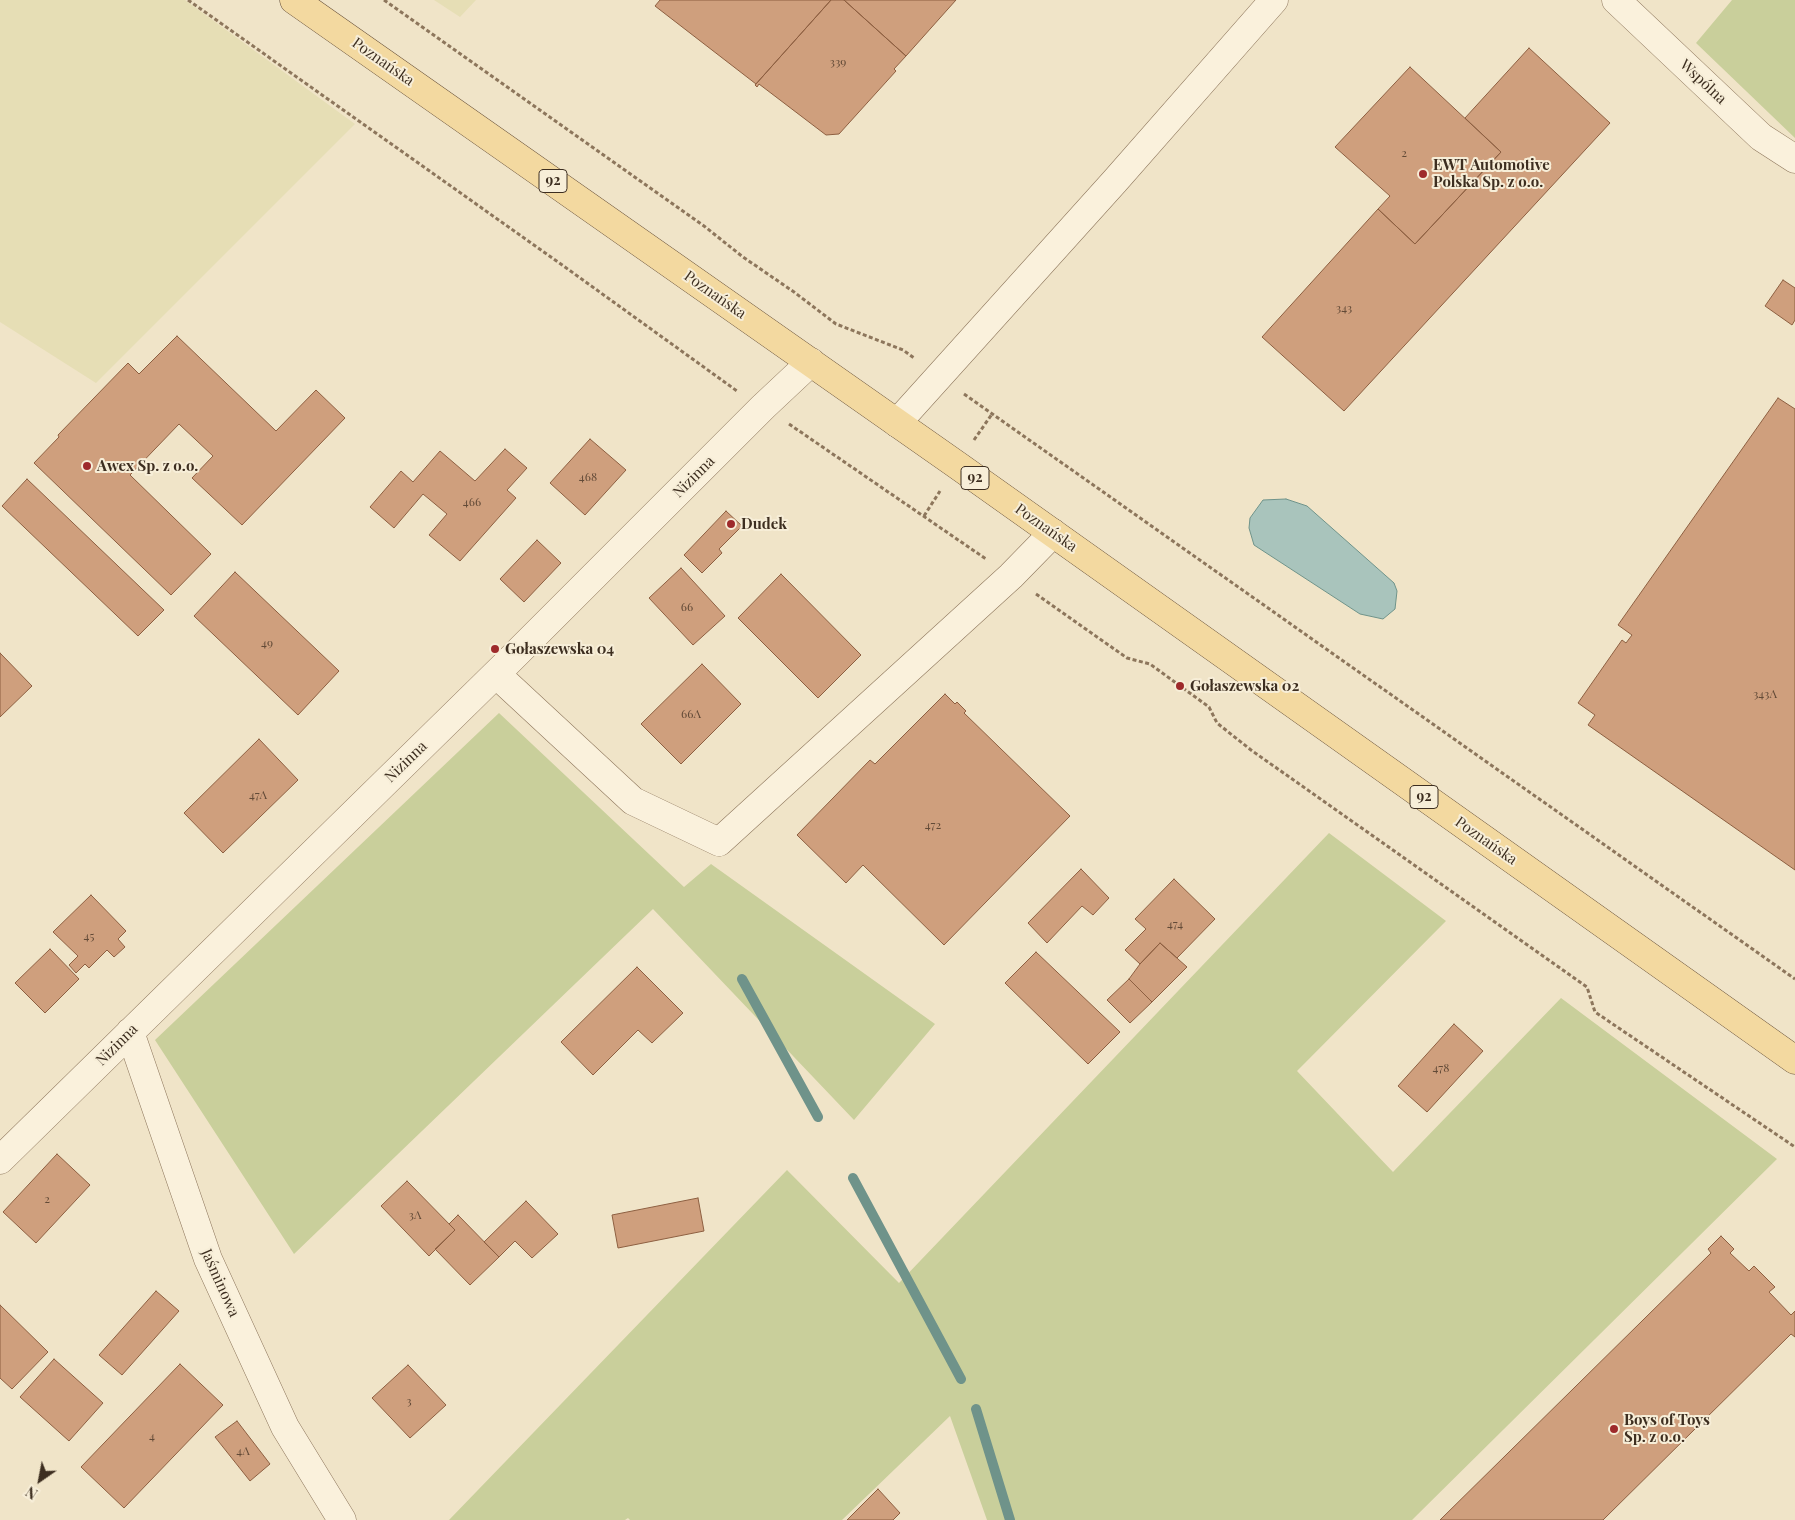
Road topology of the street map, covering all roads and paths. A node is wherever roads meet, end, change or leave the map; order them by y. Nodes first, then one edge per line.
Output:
1 (188, 0) edge
2 (294, 0) edge
3 (384, 0) edge
4 (1274, 0) edge
5 (1616, 0) edge
6 (1795, 159) edge
7 (811, 362) junction
8 (939, 377) junction
9 (763, 407) junction
10 (897, 423) junction
11 (1053, 533) junction
12 (1011, 576) junction
13 (496, 674) junction
14 (1795, 979) edge
15 (130, 1032) junction
16 (1795, 1060) edge
17 (1795, 1147) edge
18 (0, 1160) edge
19 (342, 1520) edge

1 - 9 path
2 - 7 main road, Poznańska / 92
3 - 8 path
4 - 8 street
5 - 6 street, Wspólna
7 - 9 street, Nizinna
7 - 10 main road, Poznańska / 92
8 - 10 street
8 - 14 path
9 - 12 path
9 - 13 street, Nizinna
10 - 11 main road, Poznańska / 92
11 - 12 street
11 - 16 main road, Poznańska / 92
12 - 13 street
12 - 17 path
13 - 15 street, Nizinna
15 - 18 street, Nizinna
15 - 19 street, Jaśminowa

